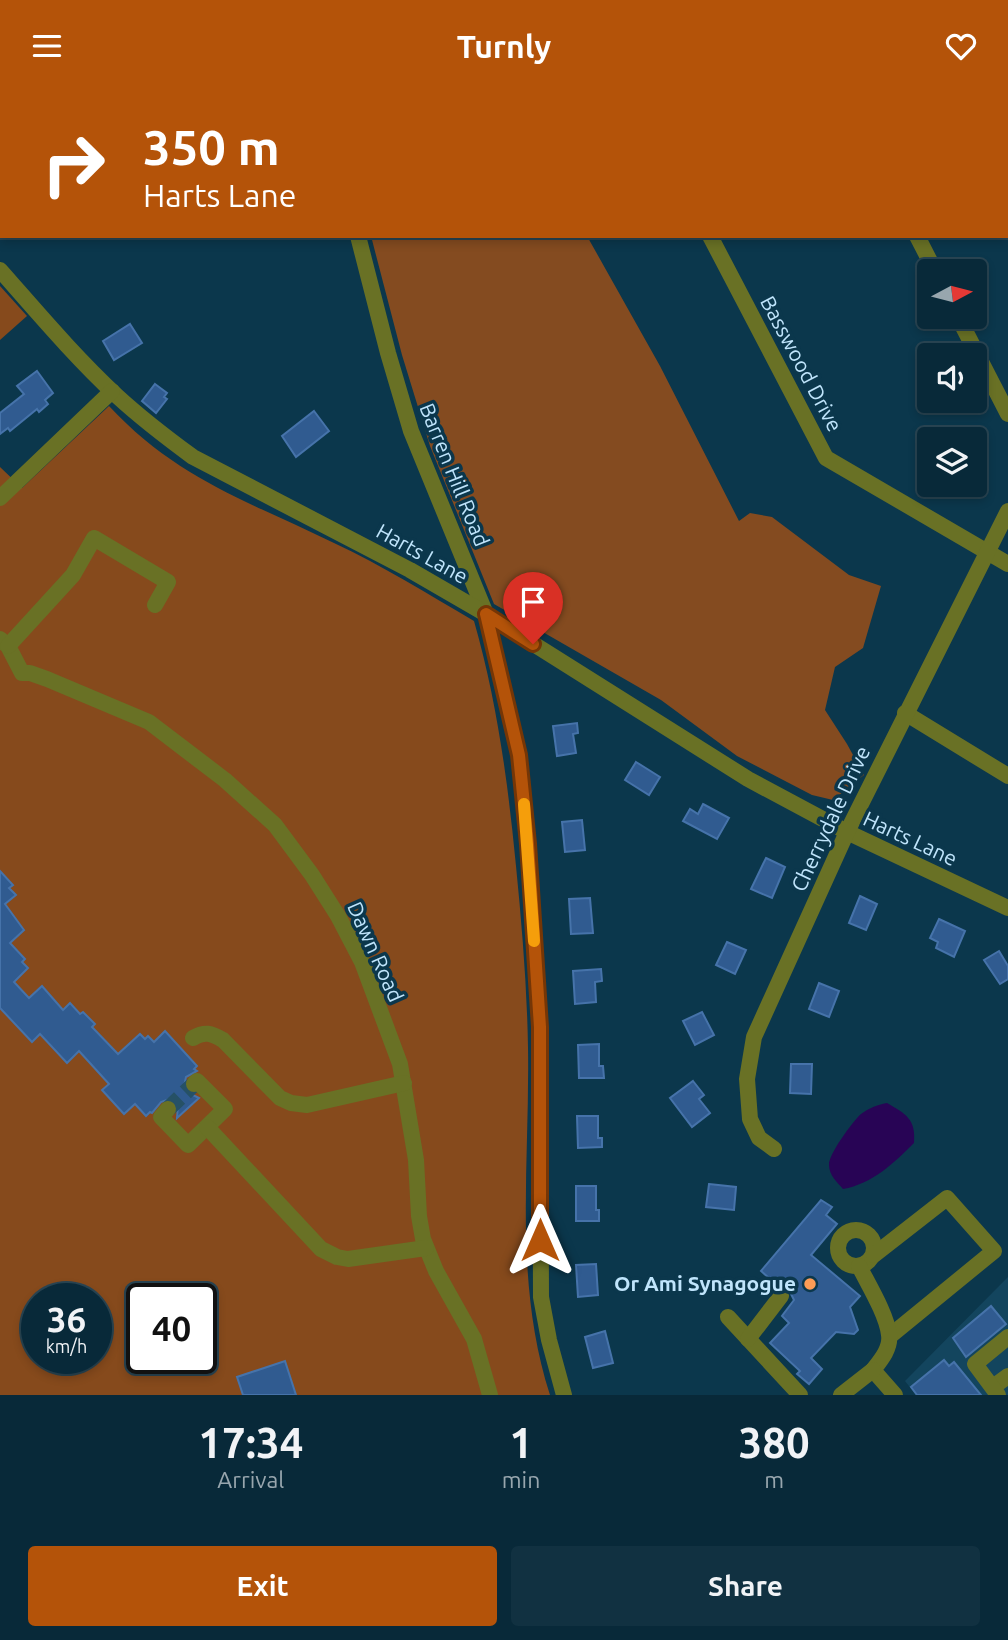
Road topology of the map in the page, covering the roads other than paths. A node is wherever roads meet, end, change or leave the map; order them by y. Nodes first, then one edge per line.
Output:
1 (359, 238) edge
2 (711, 238) edge
3 (918, 238) edge
4 (929, 259) edge
5 (0, 270) edge
6 (964, 329) edge
7 (112, 391) junction
8 (1008, 414) edge
9 (0, 498) edge
10 (1008, 511) edge
11 (987, 553) junction
12 (1008, 564) edge
13 (155, 605) dead end
14 (486, 614) junction
15 (4, 642) edge
16 (905, 712) junction
17 (1008, 776) edge
18 (847, 832) junction
19 (1008, 908) edge
20 (192, 1038) dead end
21 (404, 1083) junction
22 (194, 1084) dead end
23 (169, 1109) dead end
24 (207, 1127) junction
25 (775, 1149) dead end
26 (426, 1248) junction
27 (874, 1255) junction
28 (859, 1266) junction
29 (781, 1296) dead end
30 (728, 1317) dead end
31 (890, 1336) junction
32 (1008, 1337) edge
33 (748, 1339) junction
34 (873, 1370) junction
35 (1008, 1376) edge
36 (996, 1391) edge
37 (490, 1395) edge
38 (565, 1395) edge
39 (800, 1395) edge
40 (841, 1395) edge
41 (895, 1395) edge

1 - 14 street, Barren Hill Road
2 - 11 street, Basswood Drive
3 - 4 street
5 - 7 street, Harts Lane
6 - 8 street
7 - 9 street
7 - 14 street, Harts Lane
10 - 11 street, Cherrydale Drive
11 - 12 street, Basswood Drive
11 - 16 street, Cherrydale Drive
13 - 15 street
14 - 18 street, Harts Lane
14 - 38 street, Barren Hill Road
15 - 21 street, Dawn Road
16 - 17 street
16 - 18 street, Cherrydale Drive
18 - 19 street, Harts Lane
18 - 25 street, Cherrydale Drive
20 - 21 street
21 - 26 street, Dawn Road
22 - 24 street
23 - 24 street
24 - 26 street
26 - 37 street, Dawn Road
27 - 28 street
27 - 28 street
27 - 31 street
28 - 31 street
29 - 33 street
30 - 33 street
31 - 34 street
32 - 36 street
33 - 39 street
34 - 40 street
34 - 41 street
35 - 36 street

